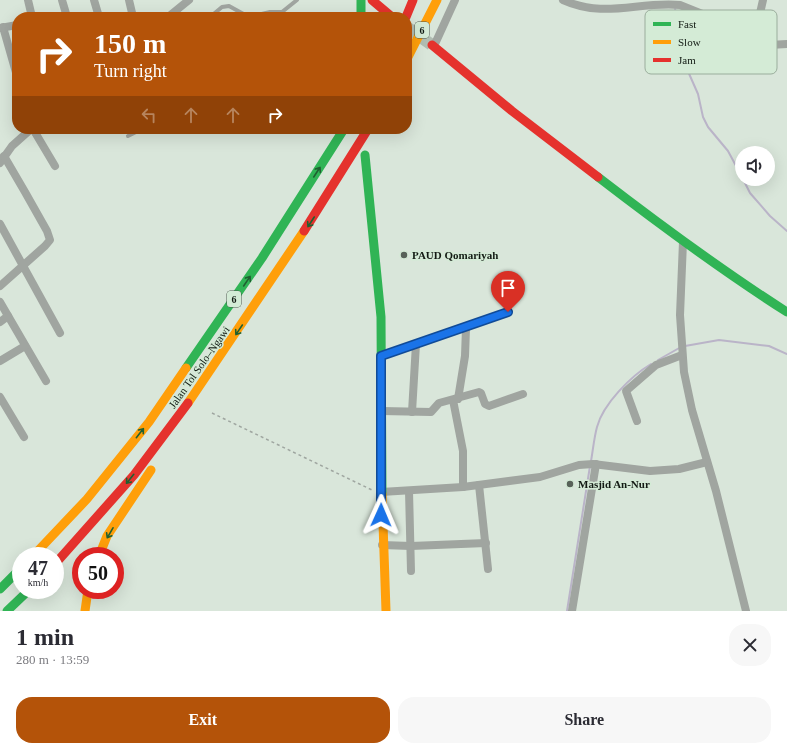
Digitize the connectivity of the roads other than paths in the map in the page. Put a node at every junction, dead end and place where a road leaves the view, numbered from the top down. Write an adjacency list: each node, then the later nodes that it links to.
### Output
1 (28, 0): 16 (street)
2 (62, 0): 17 (street)
3 (94, 0): 18 (street)
4 (129, 0): 19 (street)
5 (189, 0): 20 (street)
6 (297, 0): 24 (lane)
7 (361, 0): 25 (main road)
8 (372, 0): 26 (main road)
9 (413, 0): 27 (main road, 6)
10 (437, 0): 33 (main road, 6)
11 (455, 0): 31 (street)
12 (563, 0): 14 (street)
13 (763, 0): 15 (street)
14 (692, 10)
15 (761, 10)
16 (31, 12)
17 (66, 12)
18 (98, 12)
19 (132, 12)
20 (174, 12)
21 (216, 12): 22 (lane)
22 (239, 12)
23 (270, 12): 24 (lane)
24 (282, 12)
25 (361, 12)
26 (386, 12)
27 (408, 12)
28 (12, 26): 29 (street)
29 (1, 27): 34 (street)
30 (787, 44): 32 (street)
31 (433, 45): 45 (main road)
32 (777, 45)
33 (412, 49)
34 (12, 61)
35 (27, 134): 42 (street)
36 (35, 134): 43 (street)
37 (132, 134): 40 (lane)
38 (341, 134): 70 (main road, Jalan Tol Solo–Ngawi / 6, one-way to 38)
39 (365, 134): 59 (main road, Jalan Tol Solo–Ngawi / 6, one-way to 59)
40 (128, 136)
41 (365, 155): 58 (main road)
42 (2, 160): 46 (street)
43 (55, 166)
44 (0, 224): 46 (street)
45 (683, 242): 50 (main road); 57 (street)
46 (22, 266): 47 (street); 54 (street)
47 (0, 286)
48 (0, 302): 51 (street)
49 (508, 312): 53 (street)
50 (787, 312)
51 (8, 316): 52 (street); 56 (street)
52 (0, 322)
53 (466, 328): 55 (street); 64 (street)
54 (60, 333)
55 (416, 344): 58 (street); 66 (street)
56 (26, 346): 60 (street); 61 (street)
57 (682, 354): 67 (street); 69 (street)
58 (381, 356): 65 (main road)
59 (220, 358): 81 (main road, one-way to 81); 82 (main road, Jalan Tol Solo–Ngawi / 6, one-way to 82)
60 (0, 361)
61 (46, 381)
62 (523, 394): 64 (street)
63 (0, 397): 68 (street)
64 (455, 399): 66 (street); 73 (street)
65 (382, 411): 66 (street); 75 (main road)
66 (412, 412)
67 (637, 421)
68 (24, 437)
69 (707, 462): 71 (street); 95 (street)
70 (116, 464): 79 (main road); 80 (main road, Jalan Tol Solo–Ngawi / 6)
71 (594, 464): 72 (street); 94 (street)
72 (479, 485): 73 (street); 76 (street)
73 (463, 487): 74 (street)
74 (409, 491): 75 (street); 78 (street)
75 (381, 492): 77 (main road)
76 (486, 543): 78 (street); 84 (street)
77 (382, 545): 78 (street); 93 (main road)
78 (411, 546): 85 (street)
79 (34, 547)
80 (42, 547)
81 (103, 547)
82 (64, 555)
83 (12, 567): 87 (main road)
84 (488, 570)
85 (411, 571)
86 (12, 572): 88 (main road)
87 (0, 575)
88 (0, 589)
89 (21, 599): 91 (main road)
90 (87, 599): 92 (main road)
91 (8, 611)
92 (85, 611)
93 (386, 611)
94 (572, 611)
95 (746, 611)

